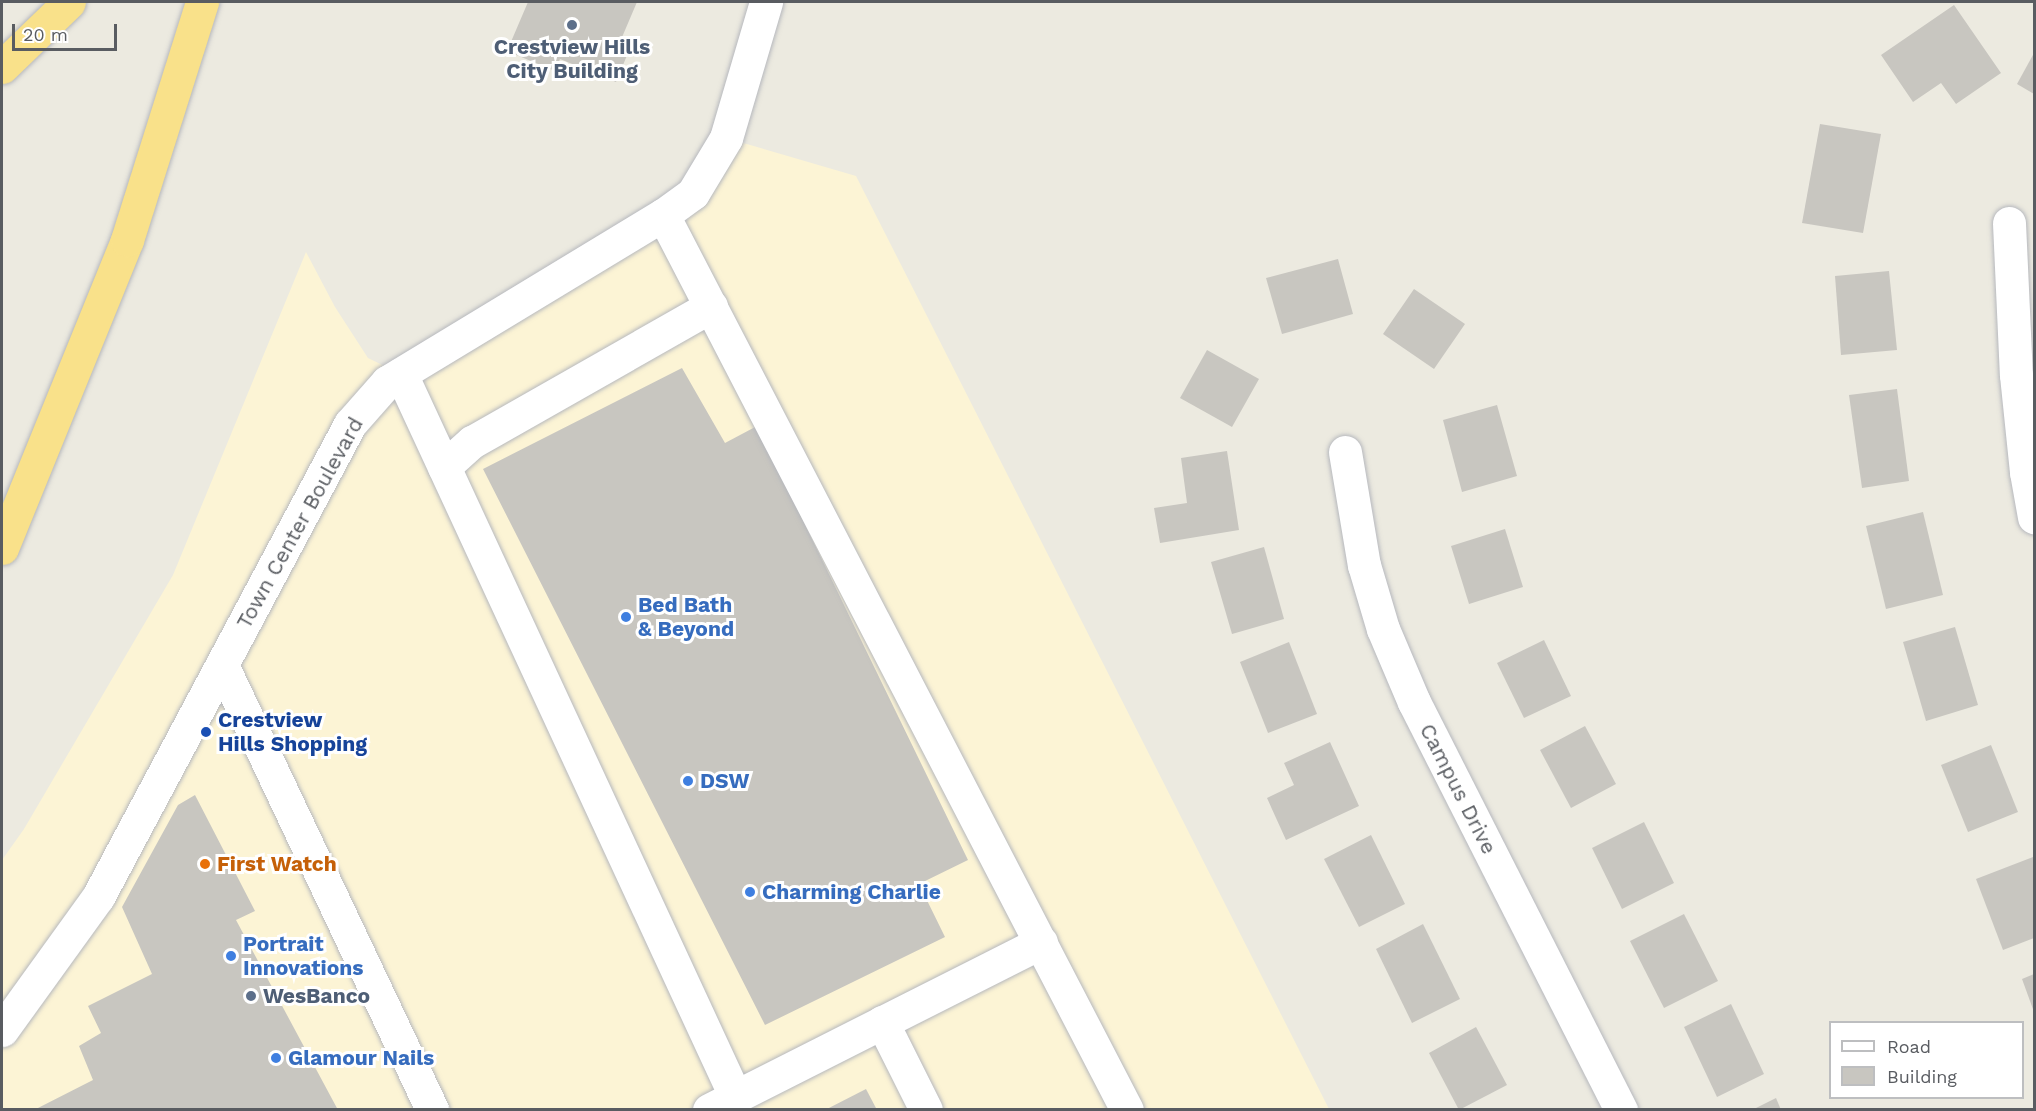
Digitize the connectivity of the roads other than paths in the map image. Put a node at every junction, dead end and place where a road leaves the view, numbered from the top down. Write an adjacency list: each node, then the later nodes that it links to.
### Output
1 (69, 2): 4 (highway)
2 (202, 2): 12 (highway)
3 (765, 2): 5 (street, Town Center Boulevard)
4 (2, 67)
5 (663, 215): 7 (street); 8 (street, Town Center Boulevard)
6 (2009, 223): 11 (street)
7 (711, 306): 10 (street); 14 (street)
8 (401, 374): 10 (street); 13 (street, Town Center Boulevard)
9 (1345, 452): 21 (street, Campus Drive)
10 (444, 467): 17 (street)
11 (2034, 517)
12 (2, 548)
13 (222, 665): 16 (street, Town Center Boulevard); 18 (street)
14 (1041, 942): 15 (street); 20 (street)
15 (882, 1022): 17 (street); 19 (street)
16 (2, 1030)
17 (722, 1103)
18 (432, 1110)
19 (926, 1110)
20 (1127, 1110)
21 (1621, 1110)

